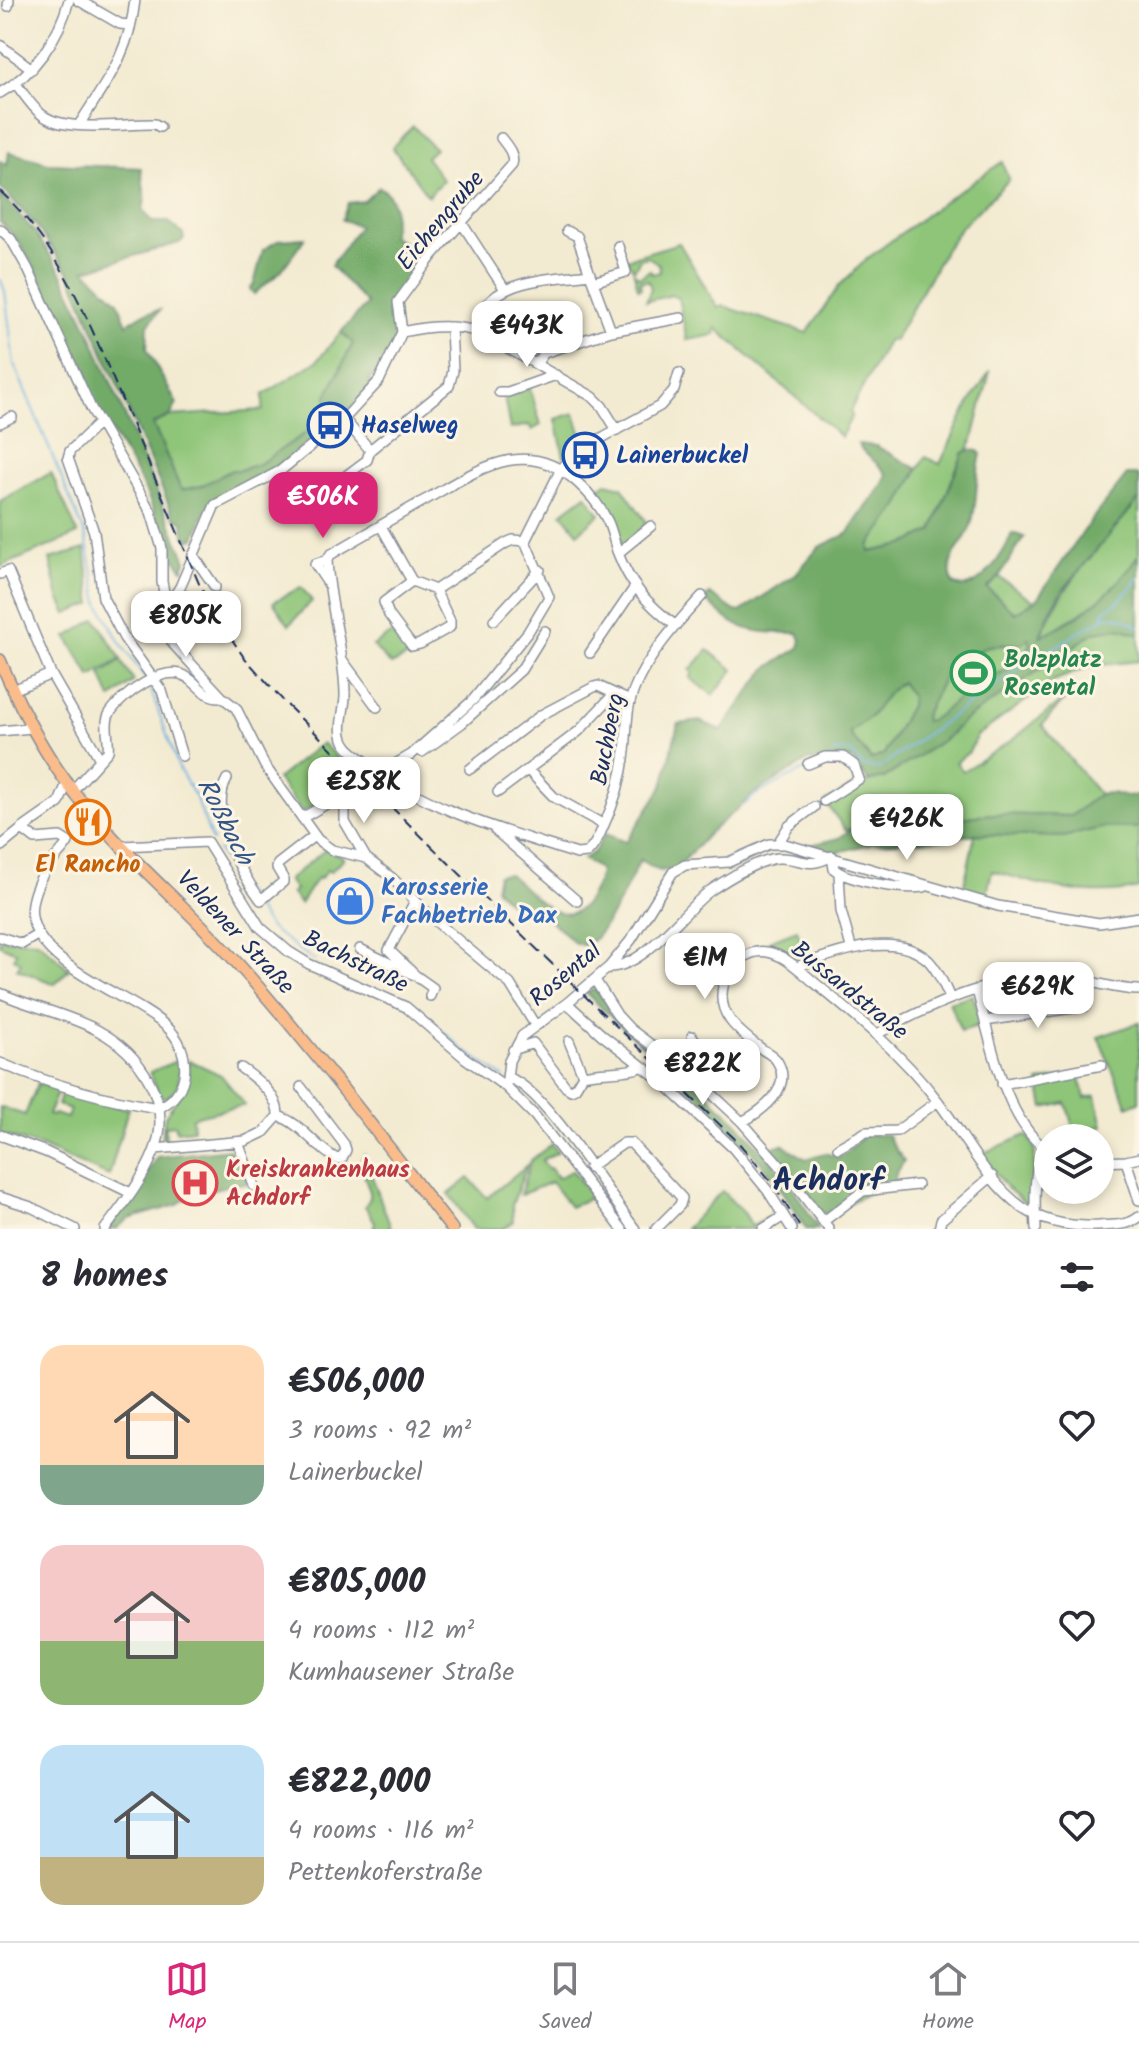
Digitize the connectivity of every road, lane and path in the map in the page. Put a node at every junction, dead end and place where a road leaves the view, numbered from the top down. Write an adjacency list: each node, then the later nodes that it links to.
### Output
1 (69, 0): 6 (street)
2 (78, 0): 4 (street)
3 (135, 0): 4 (street)
4 (129, 25): 9 (street)
5 (0, 45): 6 (street)
6 (32, 69): 7 (street)
7 (16, 84): 8 (street); 9 (street)
8 (0, 93)
9 (79, 125): 10 (street)
10 (160, 127)
11 (501, 138): 12 (street, Eichengrube)
12 (461, 222): 17 (street); 22 (street, Eichengrube)
13 (0, 229): 30 (street)
14 (567, 231): 16 (street)
15 (618, 246): 16 (street)
16 (592, 278): 17 (street); 21 (street)
17 (504, 288): 20 (street)
18 (681, 318): 21 (street)
19 (451, 327): 20 (street); 22 (street); 32 (street)
20 (475, 331): 23 (street)
21 (611, 331): 23 (street)
22 (402, 332): 28 (street)
23 (537, 363): 25 (street)
24 (679, 373): 31 (street)
25 (556, 375): 26 (street); 31 (street)
26 (499, 392)
27 (12, 417): 29 (street)
28 (344, 419): 32 (street); 39 (street)
29 (0, 423)
30 (99, 423): 47 (street); 55 (street)
31 (617, 430): 33 (street)
32 (370, 450): 34 (street)
33 (562, 467): 35 (street); 37 (street); 38 (street)
34 (347, 475)
35 (381, 526): 42 (street); 53 (street)
36 (651, 526): 38 (street)
37 (525, 541): 40 (street); 45 (street)
38 (618, 553): 44 (street)
39 (193, 555): 43 (street); 47 (street)
40 (540, 570): 48 (street); 63 (street)
41 (0, 574): 54 (street)
42 (412, 581): 45 (street); 45 (street)
43 (215, 587)
44 (635, 587): 49 (street); 51 (street)
45 (435, 590)
46 (702, 596): 49 (street, Buchberg)
47 (167, 607): 58 (street)
48 (494, 620)
49 (676, 626): 59 (street, Buchberg)
50 (545, 631): 63 (street)
51 (590, 653)
52 (0, 660): 56 (main road, Veldener Straße)
53 (343, 661): 60 (street); 69 (street)
54 (51, 674): 56 (street); 65 (street)
55 (153, 678): 58 (street); 64 (street); 65 (street)
56 (13, 690): 61 (main road, Veldener Straße)
57 (613, 695): 59 (street); 67 (street); 68 (street)
58 (222, 697): 76 (street)
59 (630, 701): 77 (street, Buchberg)
60 (377, 707)
61 (32, 728): 62 (street); 71 (main road, Veldener Straße)
62 (0, 731)
63 (411, 755): 69 (street)
64 (182, 756)
65 (100, 759): 71 (street)
66 (808, 764): 74 (street)
67 (470, 769)
68 (529, 771): 72 (street); 77 (street)
69 (379, 773): 73 (street); 78 (street, Buchberg)
70 (227, 779): 80 (street)
71 (70, 786): 79 (street); 82 (main road, Veldener Straße)
72 (498, 792)
73 (345, 794): 76 (street); 85 (street)
74 (824, 801)
75 (814, 807): 81 (street)
76 (302, 818): 80 (street)
77 (604, 825): 78 (street, Buchberg)
78 (493, 827): 89 (street, Buchberg)
79 (22, 829): 83 (street); 91 (street)
80 (314, 836): 85 (street)
81 (778, 843): 84 (street); 97 (street, Rosental)
82 (122, 846): 119 (street, Bachstraße); 149 (main road, Veldener Straße)
83 (0, 847)
84 (832, 856): 86 (street); 87 (street); 97 (street)
85 (366, 858): 88 (street)
86 (839, 873): 87 (street); 93 (street)
87 (927, 886): 90 (street)
88 (415, 901): 95 (street); 109 (street)
89 (577, 901)
90 (1139, 917)
91 (37, 935): 92 (street); 124 (street)
92 (0, 937)
93 (851, 947): 98 (street); 105 (street)
94 (360, 949): 96 (street)
95 (389, 950): 96 (street); 99 (street)
96 (383, 961): 99 (street)
97 (609, 967): 100 (street, Rosental)
98 (796, 967): 110 (street, Bussardstraße); 126 (street, Bussardstraße)
99 (416, 976): 104 (street)
100 (595, 980): 106 (street, Rosental); 120 (street)
101 (977, 990): 102 (street); 105 (street); 108 (street)
102 (1139, 990)
103 (0, 993): 124 (street)
104 (430, 996)
105 (950, 998): 110 (street)
106 (567, 1003): 109 (street, Rosental); 116 (street)
107 (1086, 1006): 108 (street)
108 (985, 1021): 121 (street)
109 (535, 1025): 113 (street, Rosental)
110 (877, 1034): 123 (street, Bussardstraße)
111 (692, 1036): 120 (street)
112 (569, 1041): 118 (street)
113 (513, 1050): 118 (street); 119 (street, Rosental)
114 (0, 1063): 124 (street)
115 (1102, 1065): 121 (street)
116 (641, 1067): 118 (street); 144 (street)
117 (241, 1068): 125 (street)
118 (583, 1075)
119 (507, 1081): 135 (street, Bachstraße); 150 (street, Bachstraße)
120 (698, 1081): 126 (street)
121 (1002, 1084): 128 (street)
122 (301, 1087): 125 (street)
123 (938, 1101): 130 (street); 136 (street, Bussardstraße)
124 (158, 1108): 131 (street)
125 (278, 1116): 129 (street)
126 (742, 1122): 146 (street)
127 (0, 1135): 139 (street)
128 (1034, 1135)
129 (238, 1142): 131 (street); 138 (street)
130 (838, 1148)
131 (155, 1149): 139 (street)
132 (1139, 1158): 134 (street)
133 (1114, 1161): 134 (street)
134 (1126, 1161): 141 (street)
135 (589, 1167): 151 (street, Bachstraße); 152 (street)
136 (992, 1176): 143 (street, Bussardstraße); 155 (street)
137 (917, 1185): 146 (street)
138 (254, 1186)
139 (131, 1193): 148 (street)
140 (0, 1197): 147 (street)
141 (1139, 1200)
142 (1037, 1204): 143 (street)
143 (1036, 1215): 145 (street, Bussardstraße); 156 (street)
144 (784, 1216): 153 (street); 154 (street)
145 (1139, 1217)
146 (826, 1225)
147 (75, 1229)
148 (105, 1229)
149 (452, 1229)
150 (622, 1229)
151 (635, 1229)
152 (656, 1229)
153 (763, 1229)
154 (792, 1229)
155 (939, 1229)
156 (1036, 1229)

